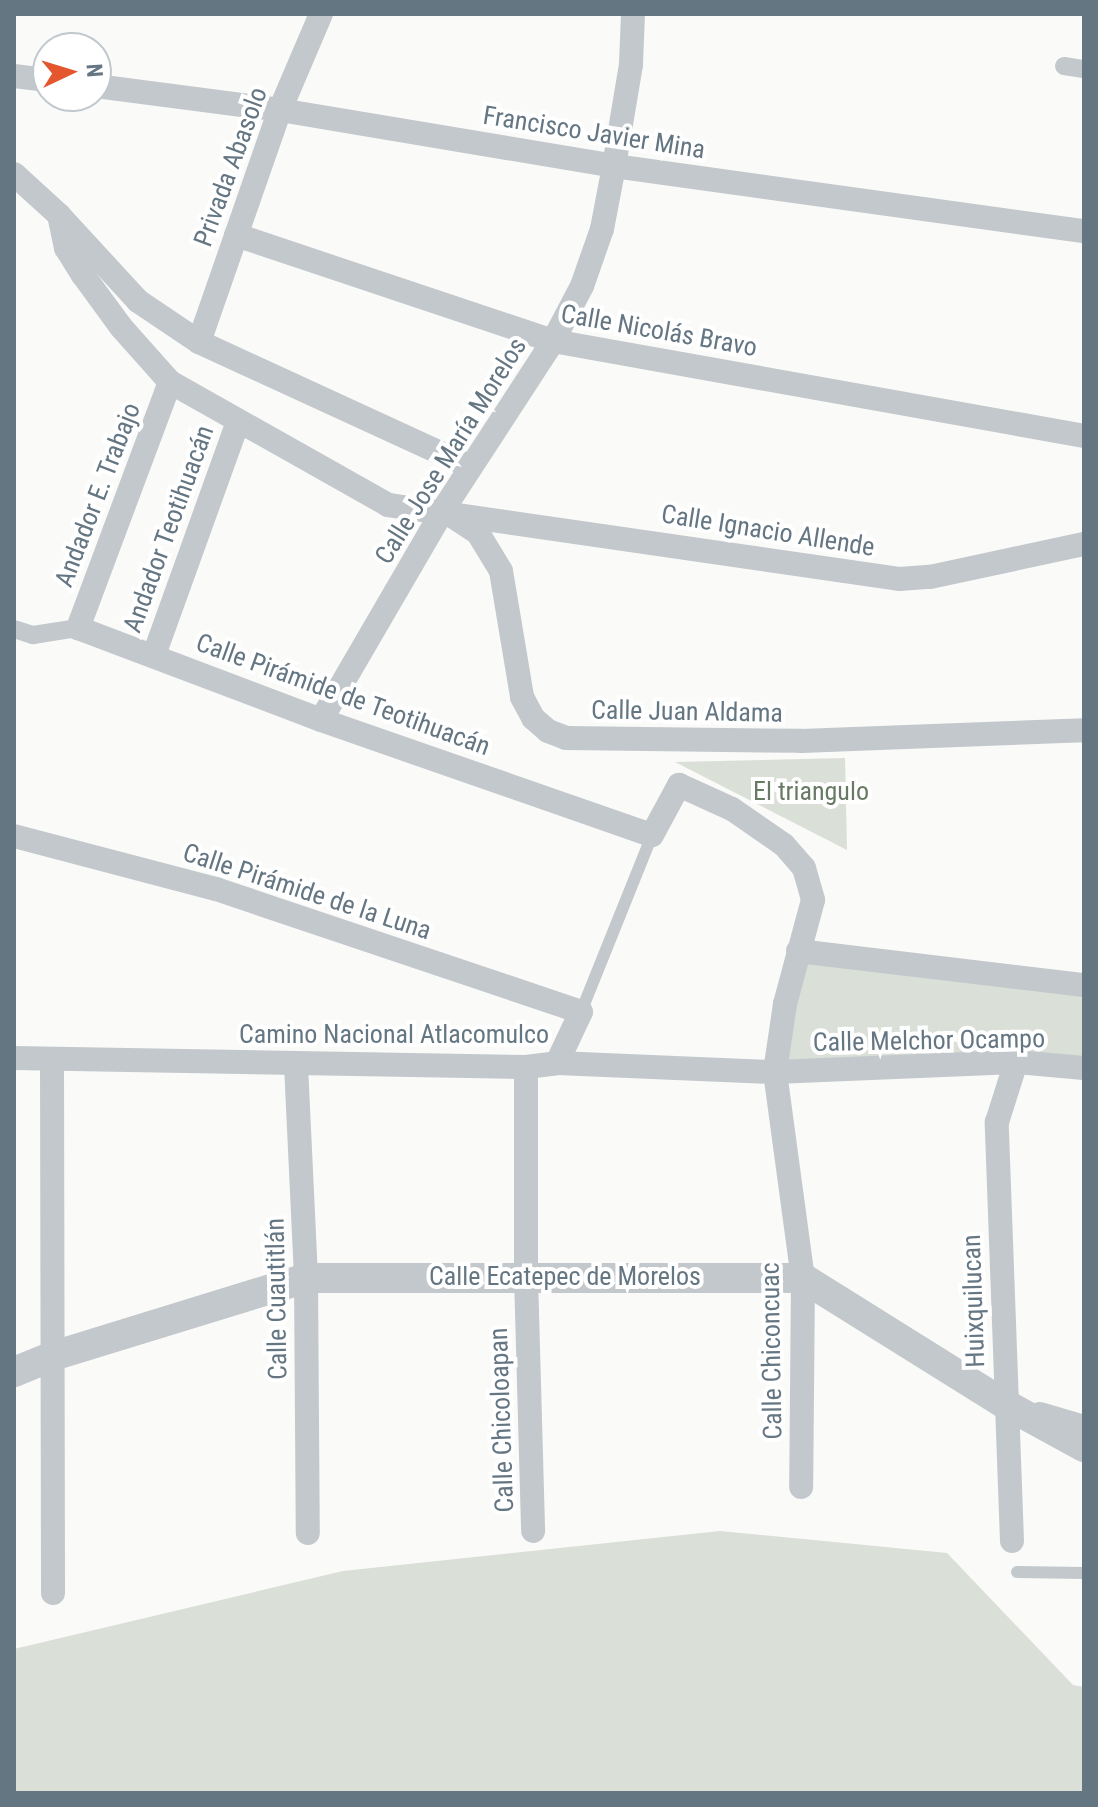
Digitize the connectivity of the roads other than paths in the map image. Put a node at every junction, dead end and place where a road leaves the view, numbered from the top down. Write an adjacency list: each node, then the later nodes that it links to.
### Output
1 (321, 14): 6 (street, Privada Abasolo)
2 (633, 14): 7 (street, Calle Jose María Morelos)
3 (1064, 66): 4 (street)
4 (1084, 69)
5 (112, 88): 6 (street, Francisco Javier Mina)
6 (280, 110): 7 (street, Francisco Javier Mina); 11 (street, Privada Abasolo)
7 (614, 166): 10 (street, Francisco Javier Mina); 12 (street, Calle Jose María Morelos)
8 (14, 174): 9 (street)
9 (59, 215): 13 (street); 14 (street, Calle Ignacio Allende)
10 (1084, 231)
11 (236, 235): 12 (street, Calle Nicolás Bravo); 13 (street, Privada Abasolo)
12 (553, 341): 16 (street, Calle Nicolás Bravo); 17 (street, Calle Jose María Morelos)
13 (199, 342): 17 (street)
14 (170, 382): 15 (street, Calle Ignacio Allende); 20 (street, Andador E. Trabajo)
15 (238, 422): 18 (street, Calle Ignacio Allende); 22 (street, Andador Teotihuacán)
16 (1084, 436)
17 (471, 467): 18 (street, Calle Jose María Morelos)
18 (443, 510): 19 (street, Calle Ignacio Allende); 23 (street, Calle Jose María Morelos); 24 (street, Calle Juan Aldama)
19 (1084, 544)
20 (78, 628): 21 (street, Calle Pirámide de Teotihuacán); 22 (street, Calle Pirámide de Teotihuacán)
21 (14, 629)
22 (154, 655): 23 (street, Calle Pirámide de Teotihuacán)
23 (321, 720): 25 (street, Calle Pirámide de Teotihuacán)
24 (1084, 730)
25 (652, 835): 27 (street, Calle Chiconcuac); 29 (lane)
26 (14, 836): 29 (street, Calle Pirámide de la Luna)
27 (798, 951): 28 (street); 37 (street, Calle Chiconcuac)
28 (1084, 985)
29 (581, 1012): 33 (street)
30 (14, 1058): 31 (street, Camino Nacional Atlacomulco)
31 (52, 1060): 34 (street, Camino Nacional Atlacomulco); 41 (street)
32 (1016, 1062): 36 (street, Calle Melchor Ocampo); 37 (street, Calle Melchor Ocampo); 43 (street, Huixquilucan)
33 (557, 1063): 35 (street, Camino Nacional Atlacomulco); 37 (street, Camino Nacional Atlacomulco)
34 (296, 1065): 35 (street, Camino Nacional Atlacomulco); 39 (street, Calle Cuautitlán)
35 (526, 1067): 38 (street, Calle Chicoloapan)
36 (1084, 1068)
37 (775, 1072): 40 (street, Calle Chiconcuac)
38 (526, 1276): 39 (street, Calle Ecatepec de Morelos); 40 (street, Calle Ecatepec de Morelos); 47 (street, Calle Chicoloapan)
39 (306, 1278): 41 (street, Calle Ecatepec de Morelos); 48 (street, Calle Cuautitlán)
40 (803, 1278): 43 (street); 46 (street, Calle Chiconcuac)
41 (53, 1356): 42 (street, Calle Ecatepec de Morelos); 52 (street)
42 (14, 1372)
43 (1005, 1404): 44 (street); 45 (street); 49 (street, Huixquilucan)
44 (1084, 1427)
45 (1084, 1447)
46 (801, 1487)
47 (533, 1531)
48 (308, 1533)
49 (1012, 1541)
50 (1017, 1572): 51 (lane)
51 (1084, 1573)
52 (53, 1593)

